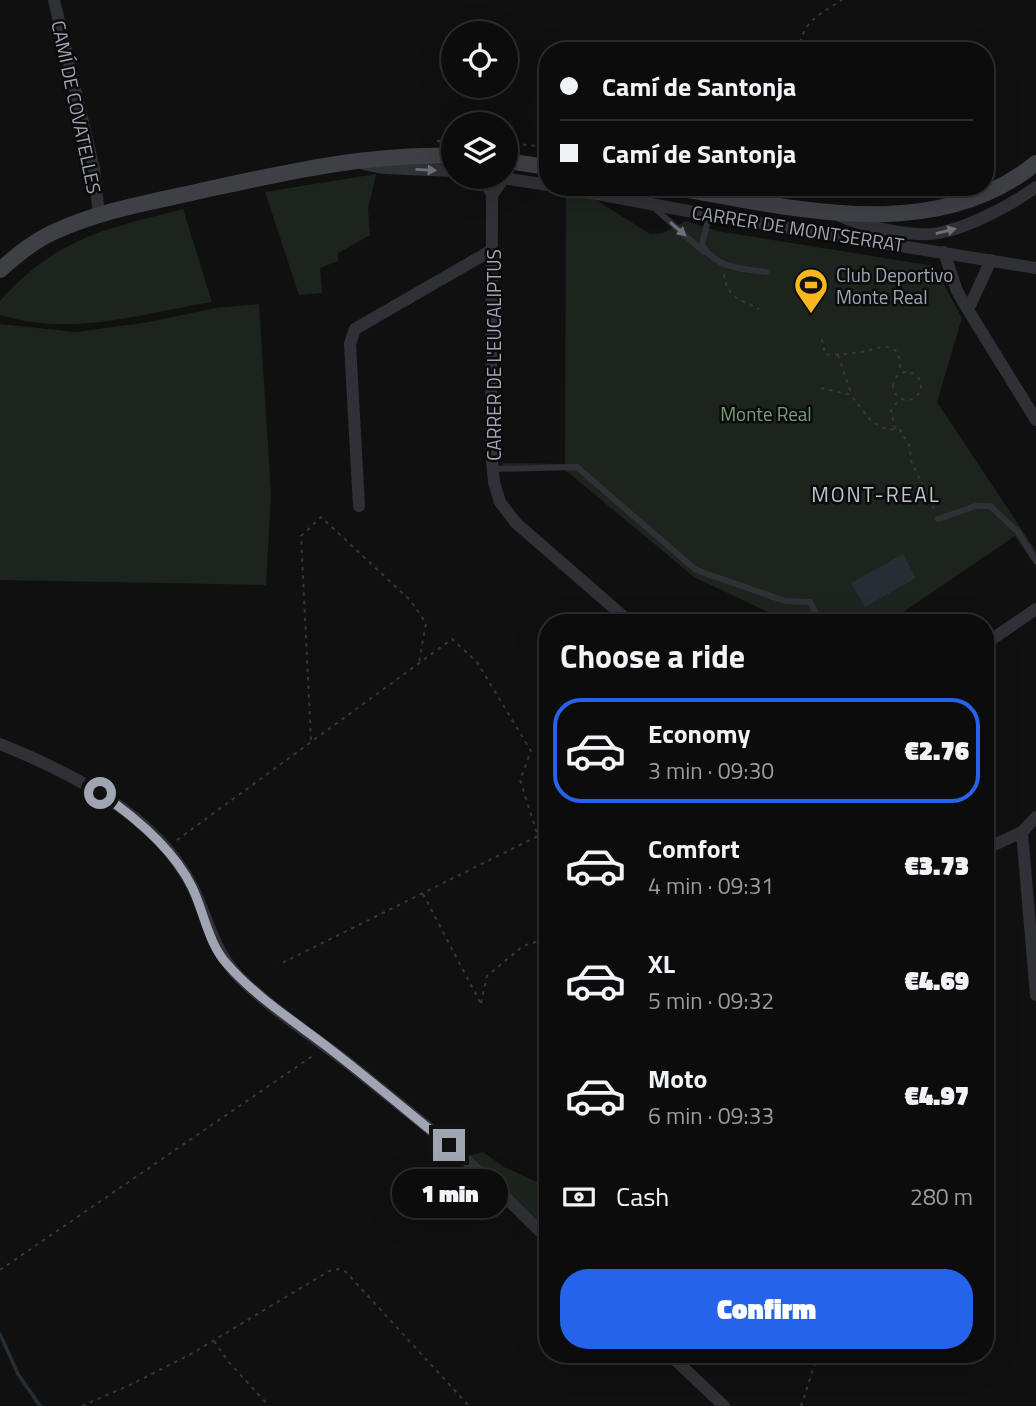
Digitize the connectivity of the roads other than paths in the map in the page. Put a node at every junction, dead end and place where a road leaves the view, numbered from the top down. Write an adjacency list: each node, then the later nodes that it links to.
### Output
1 (54, 0): 20 (street, CAMÍ DE COVATELLES)
2 (441, 156): 3 (main road)
3 (350, 162): 7 (street, one-way to 7); 20 (main road)
4 (518, 163): 6 (main road)
5 (1036, 163): 13 (main road)
6 (539, 166)
7 (441, 170)
8 (518, 180): 9 (street)
9 (539, 184)
10 (1036, 187): 19 (street, CARRER DE MONTSERRAT, one-way to 10)
11 (489, 189): 14 (street)
12 (495, 189): 14 (street)
13 (994, 190)
14 (492, 195): 22 (street, CARRER DE L'EUCALIPTUS)
15 (610, 196): 18 (street, CARRER DE MONTSERRAT)
16 (730, 196): 19 (main road)
17 (975, 196): 19 (main road)
18 (648, 203): 21 (street, CARRER DE MONTSERRAT); 24 (lane, one-way to 24)
19 (833, 212)
20 (99, 215): 27 (main road)
21 (709, 215): 23 (street, CARRER DE MONTSERRAT); 24 (lane)
22 (492, 250): 31 (street, CARRER DE L'EUCALIPTUS); 32 (street)
23 (944, 252): 25 (street, CARRER DE MONTSERRAT); 29 (street)
24 (709, 256): 28 (lane)
25 (991, 260): 26 (street, CARRER DE MONTSERRAT); 29 (street)
26 (1036, 268)
27 (0, 270)
28 (766, 272)
29 (968, 310): 30 (street)
30 (1036, 420)
31 (493, 469): 36 (street, CARRER DE L'EUCALIPTUS); 37 (lane)
32 (359, 506)
33 (939, 519): 34 (lane)
34 (1036, 561)
35 (1036, 609): 38 (street)
36 (621, 614)
37 (816, 614)
38 (994, 638)
39 (0, 744): 44 (street)
40 (1036, 817): 41 (street)
41 (1022, 832): 42 (street); 43 (street)
42 (994, 845)
43 (1036, 992)
44 (539, 1230)
45 (679, 1363): 46 (street)
46 (724, 1406)

